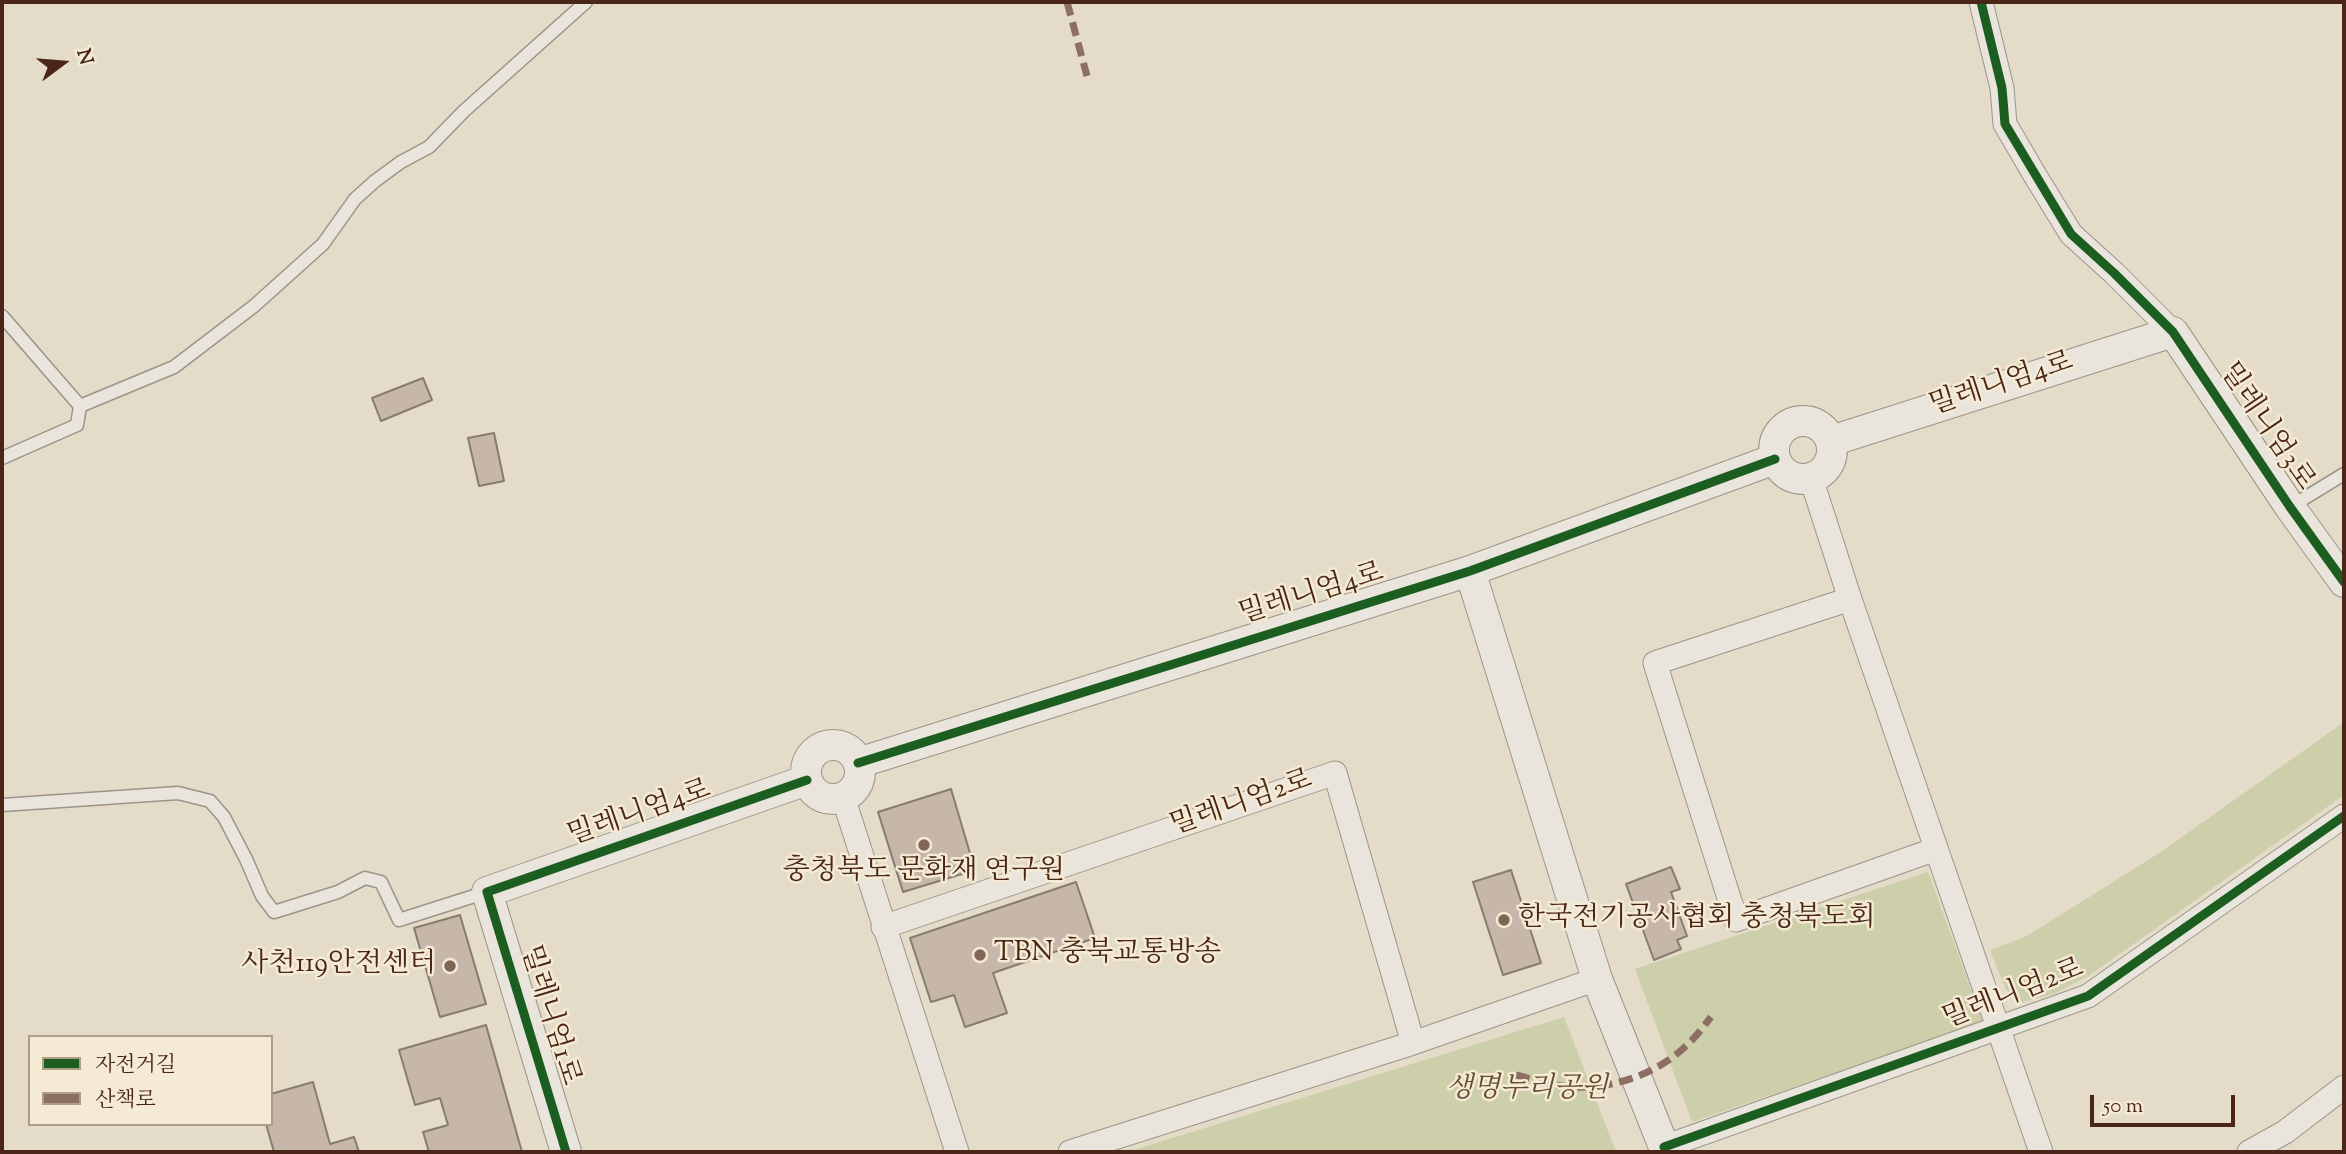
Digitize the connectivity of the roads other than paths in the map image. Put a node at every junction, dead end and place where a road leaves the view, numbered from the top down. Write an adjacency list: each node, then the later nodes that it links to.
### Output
1 (586, 2): 5 (lane)
2 (1981, 2): 4 (street)
3 (2, 316): 5 (lane)
4 (2173, 332): 6 (street, 밀레니엄4로); 11 (street, 밀레니엄3로)
5 (80, 406): 7 (lane)
6 (1831, 441): 8 (street); 10 (street)
7 (2, 457)
8 (1775, 459): 10 (street); 12 (street, 밀레니엄4로)
9 (2344, 474): 11 (lane)
10 (1811, 478): 14 (street)
11 (2290, 507): 13 (street, 밀레니엄3로)
12 (1470, 571): 15 (street, 밀레니엄4로); 23 (street, 밀레니엄2로)
13 (2344, 582)
14 (1850, 599): 20 (street); 20 (street)
15 (858, 763): 16 (street); 17 (street)
16 (807, 780): 17 (street); 21 (street, 밀레니엄4로)
17 (843, 797): 22 (street)
18 (2, 805): 21 (lane)
19 (2344, 816): 24 (street, 밀레니엄2로)
20 (1936, 849): 24 (street)
21 (487, 892): 28 (street, 밀레니엄1로)
22 (883, 927): 25 (street, 밀레니엄2로); 29 (street)
23 (1597, 979): 25 (street); 27 (street, 밀레니엄2로)
24 (1998, 1029): 27 (street, 밀레니엄2로); 31 (street)
25 (1413, 1043): 30 (street)
26 (2344, 1087): 32 (street)
27 (1665, 1150)
28 (566, 1152)
29 (957, 1152)
30 (1070, 1152)
31 (2041, 1152)
32 (2249, 1152)

